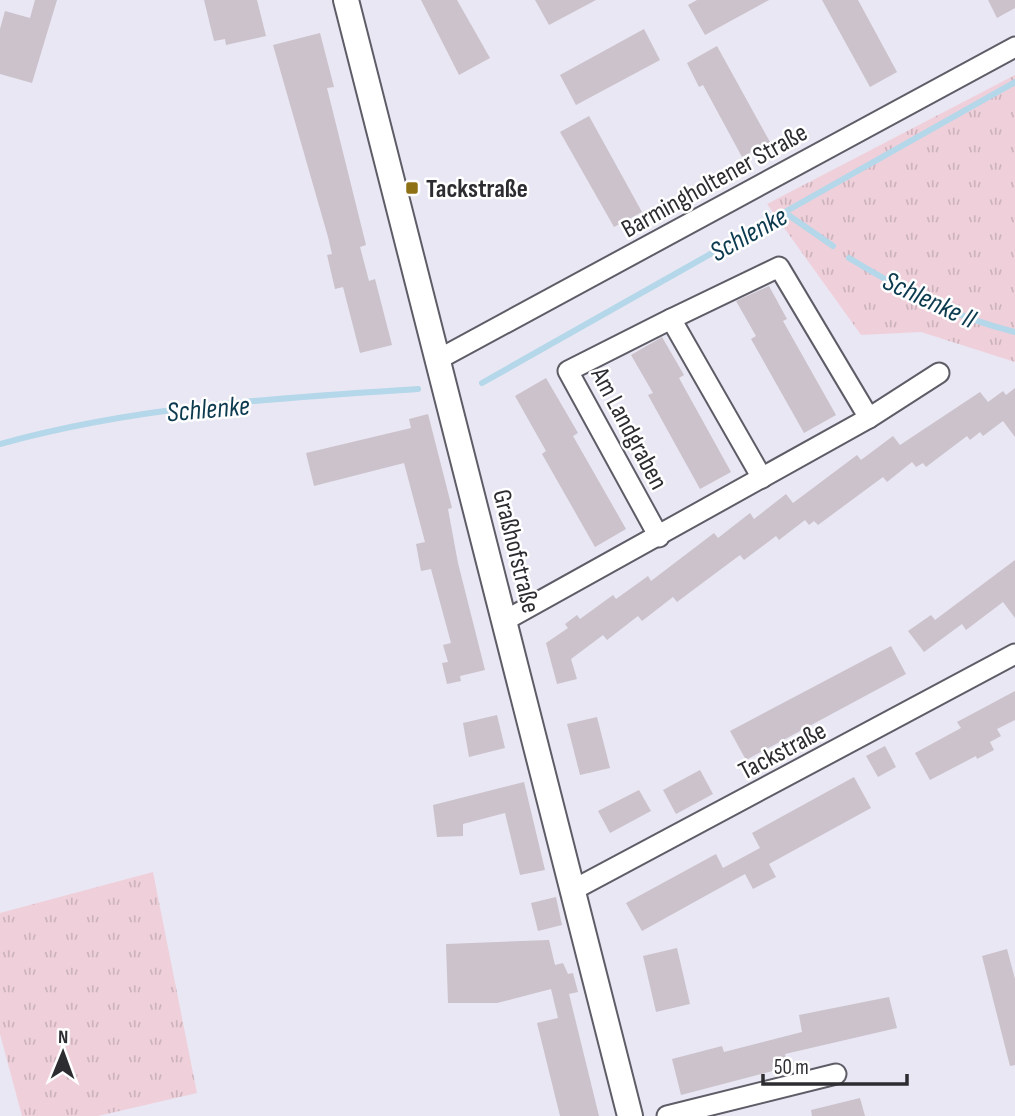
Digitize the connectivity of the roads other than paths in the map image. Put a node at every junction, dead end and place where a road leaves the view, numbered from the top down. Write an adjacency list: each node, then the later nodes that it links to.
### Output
1 (346, 0): 4 (street, Graßhofstraße)
2 (1015, 47): 4 (street, Barmingholtener Straße)
3 (671, 319): 6 (street, Am Landgraben); 7 (street); 8 (street, Am Landgraben)
4 (439, 359): 9 (street, Graßhofstraße)
5 (939, 373): 6 (street)
6 (869, 418): 7 (street)
7 (762, 478): 8 (street)
8 (659, 537): 9 (street)
9 (505, 621): 11 (street, Graßhofstraße)
10 (1015, 654): 11 (street, Tackstraße)
11 (573, 890): 13 (street, Graßhofstraße)
12 (836, 1074): 14 (street)
13 (630, 1116)
14 (667, 1116)

